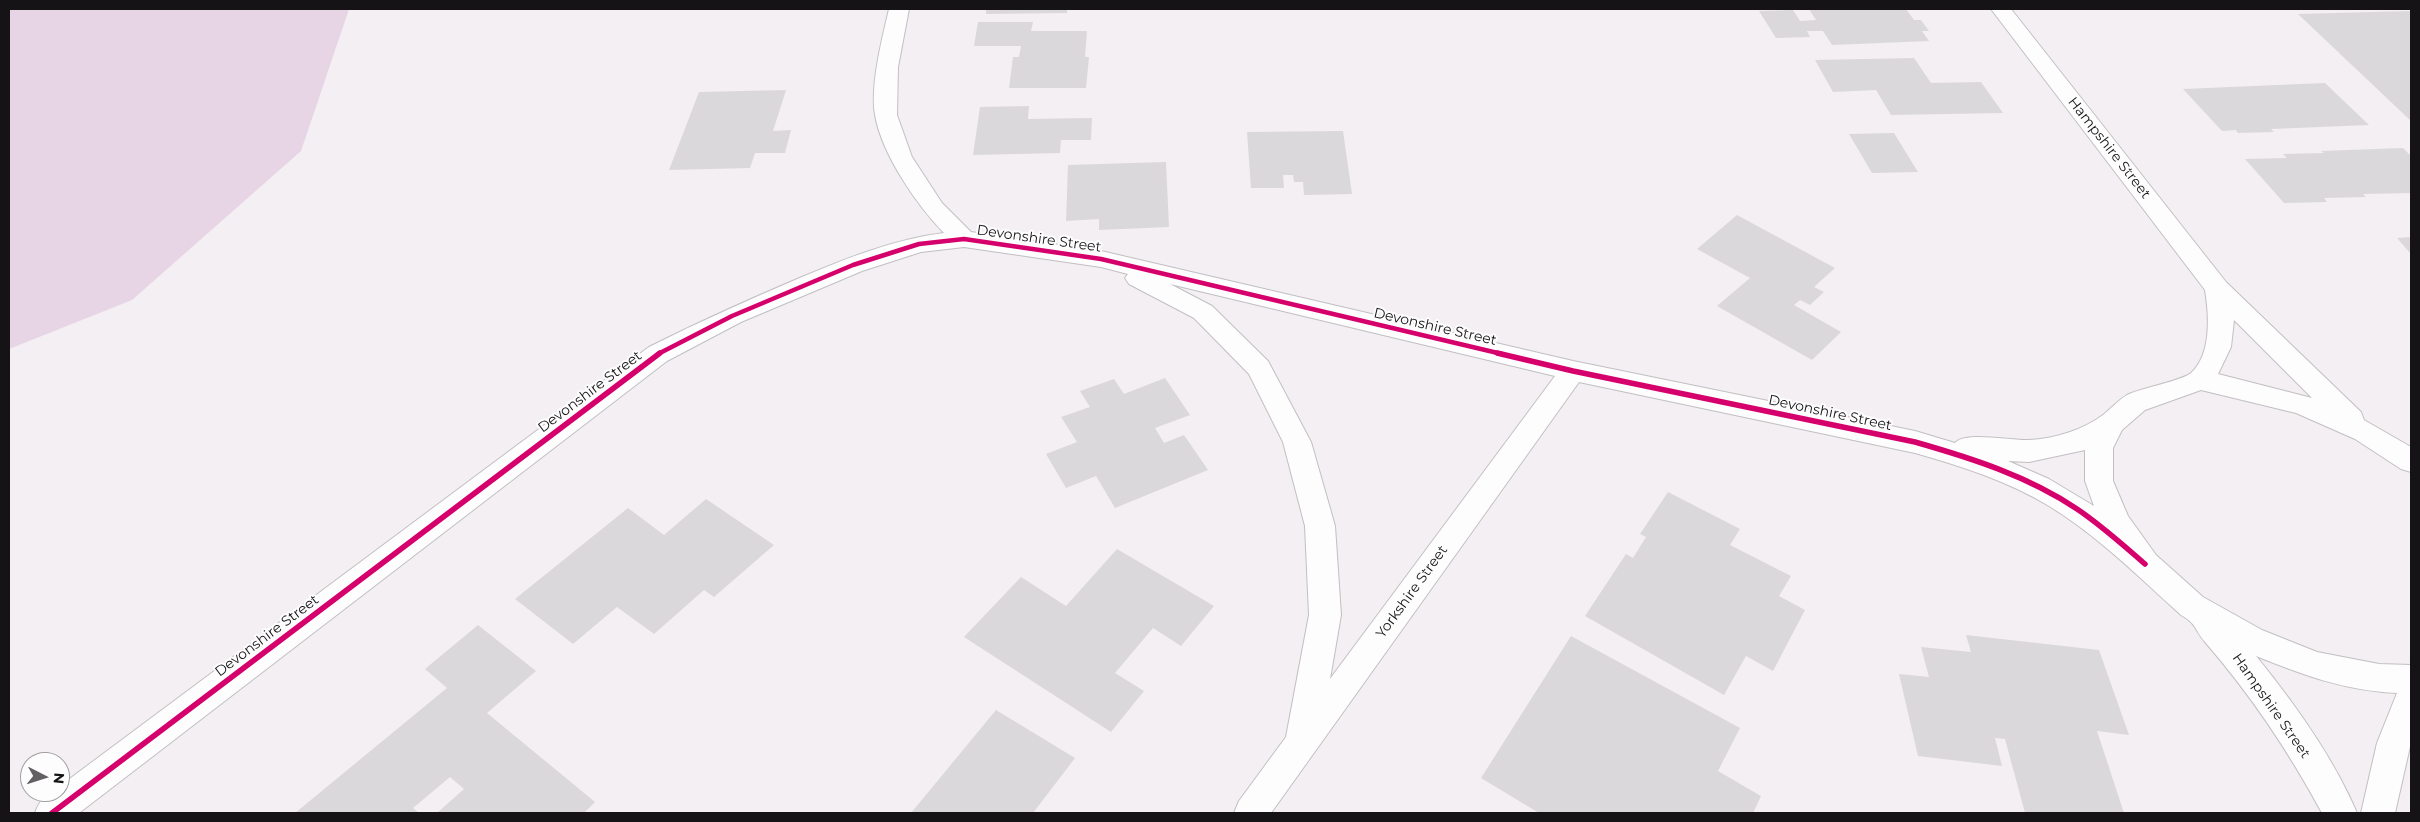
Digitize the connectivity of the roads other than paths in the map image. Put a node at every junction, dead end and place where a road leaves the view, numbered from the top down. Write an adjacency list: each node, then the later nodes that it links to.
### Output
1 (899, 9): 3 (street, Devonshire Street)
2 (2001, 9): 5 (street, Hampshire Street)
3 (964, 239): 4 (street, Devonshire Street); 17 (street, Devonshire Street)
4 (1101, 259): 6 (street, Devonshire Street); 16 (street)
5 (2217, 288): 7 (street, Hampshire Street); 9 (street, Hampshire Street)
6 (1573, 371): 10 (street, Devonshire Street); 16 (street, Yorkshire Street)
7 (2200, 380): 8 (street); 9 (street)
8 (2112, 423): 10 (street, Devonshire Street); 12 (street)
9 (2365, 432): 11 (street)
10 (1915, 442): 12 (street, Devonshire Street)
11 (2411, 461)
12 (2145, 564): 13 (street)
13 (2192, 606): 14 (street); 19 (street, Hampshire Street)
14 (2411, 679)
15 (2411, 698): 20 (street)
16 (1302, 743): 18 (street, Yorkshire Street)
17 (52, 813)
18 (1251, 813)
19 (2340, 813)
20 (2378, 813)

